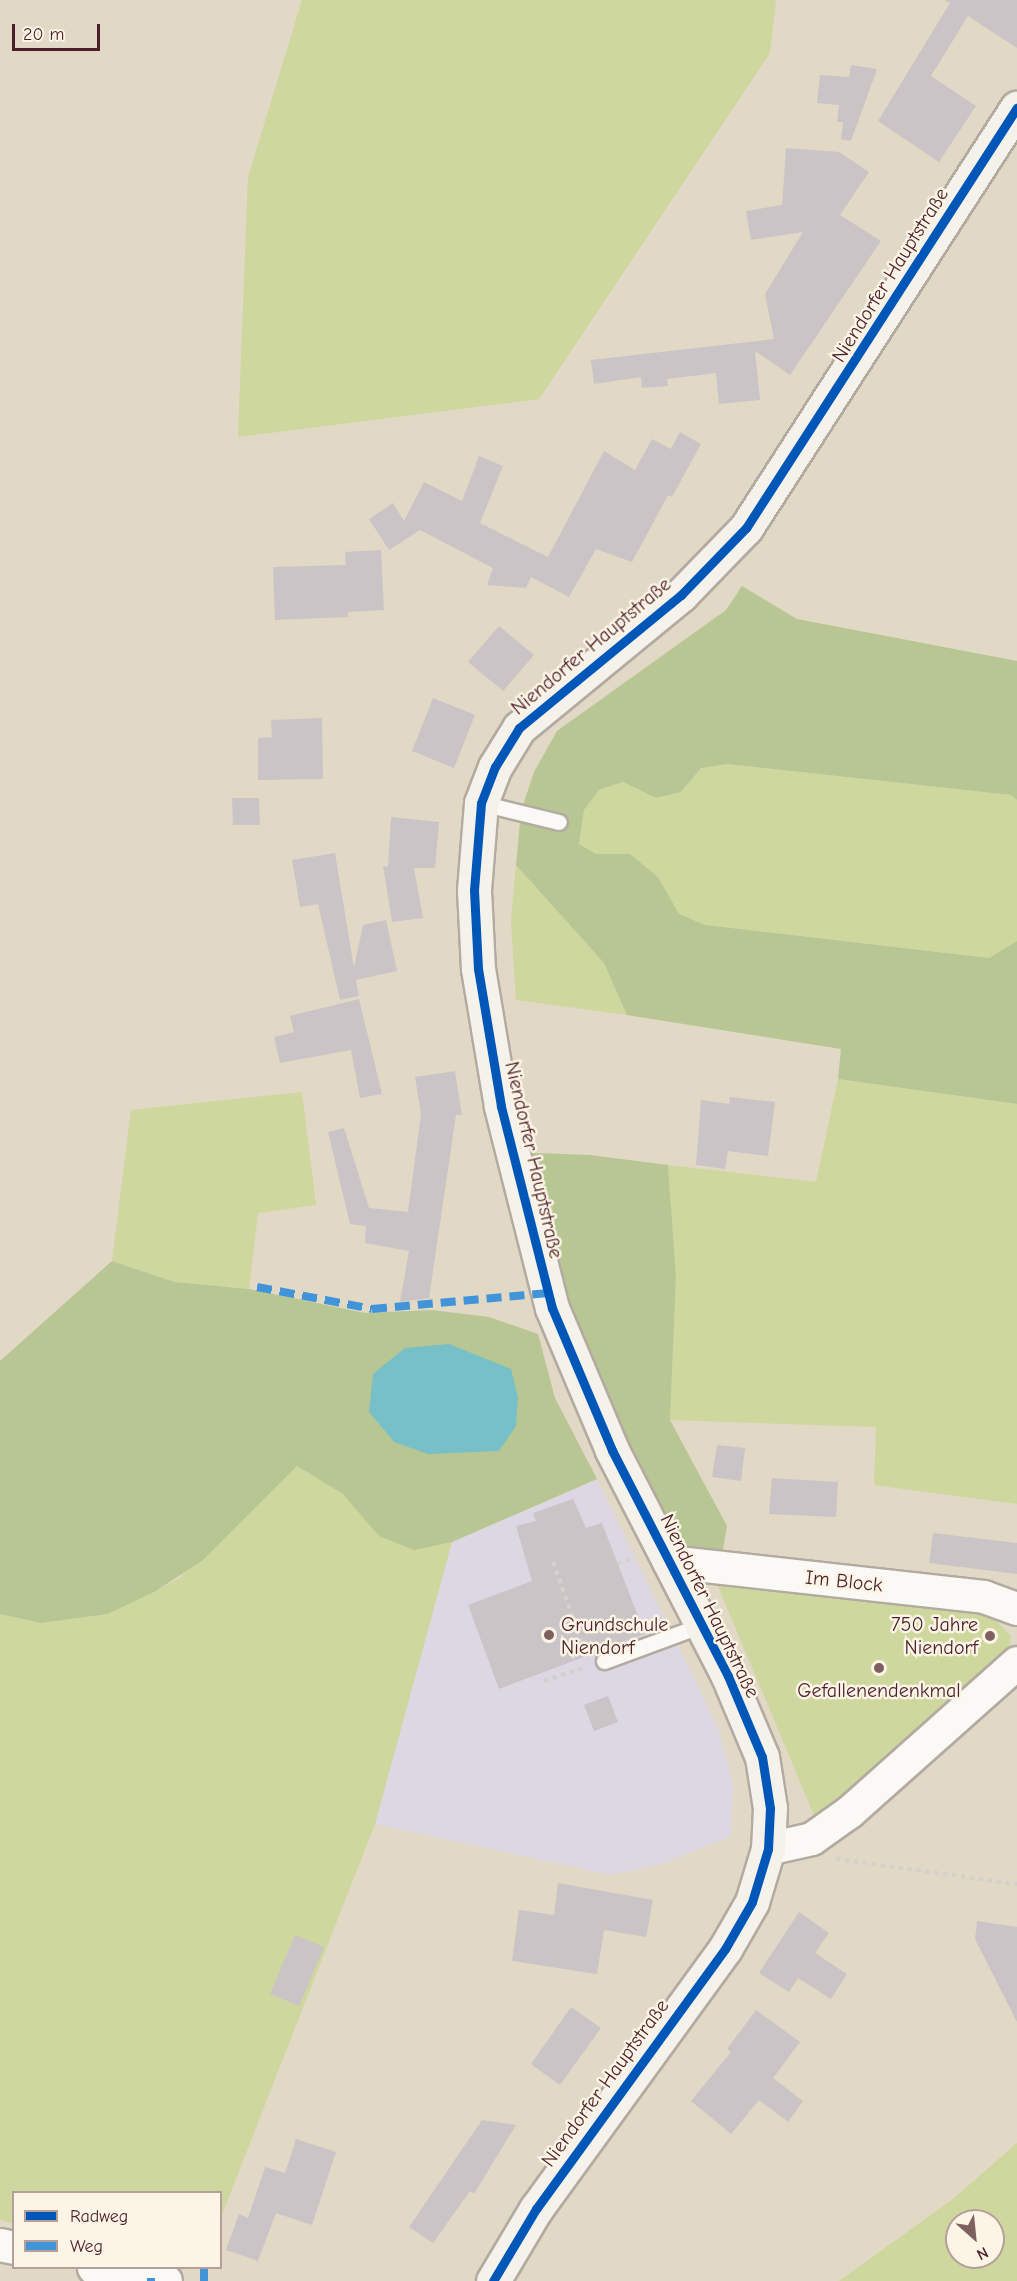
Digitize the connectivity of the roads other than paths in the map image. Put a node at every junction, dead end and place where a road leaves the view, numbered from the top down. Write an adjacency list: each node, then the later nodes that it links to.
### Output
1 (1017, 108): 2 (main road, Niendorfer Hauptstraße)
2 (481, 802): 3 (lane); 4 (main road, Niendorfer Hauptstraße)
3 (559, 822)
4 (669, 1562): 5 (street, Im Block); 6 (main road, Niendorfer Hauptstraße)
5 (1017, 1609)
6 (702, 1625): 7 (lane); 9 (main road, Niendorfer Hauptstraße)
7 (597, 1663)
8 (1017, 1663): 9 (street)
9 (768, 1849): 12 (main road, Niendorfer Hauptstraße)
10 (100, 2269): 11 (street)
11 (166, 2281)
12 (493, 2281)

